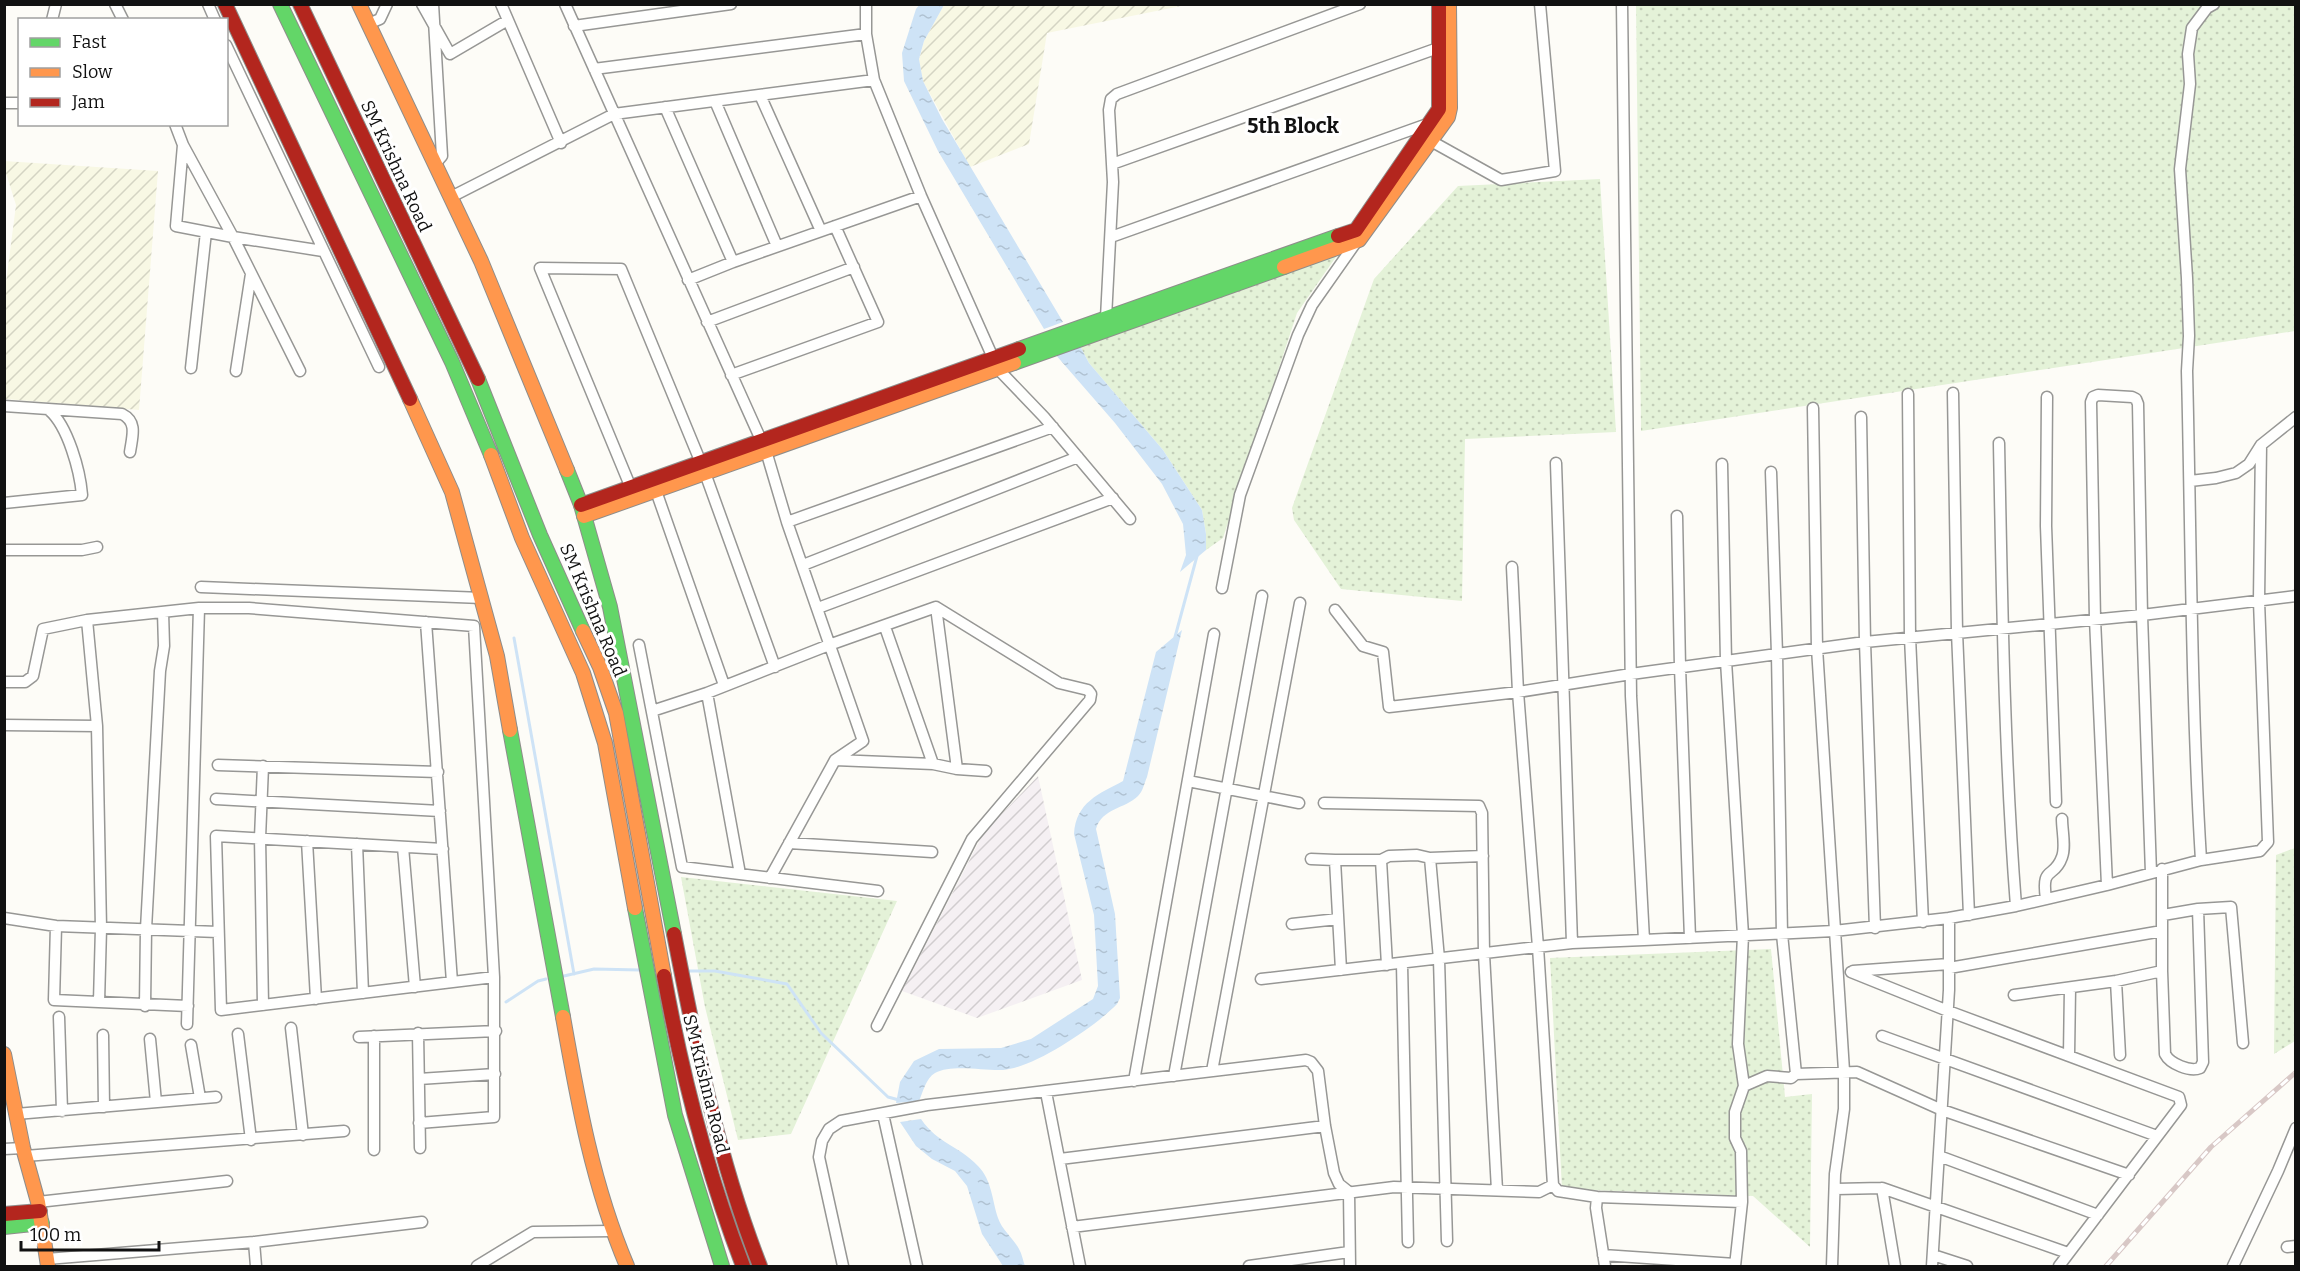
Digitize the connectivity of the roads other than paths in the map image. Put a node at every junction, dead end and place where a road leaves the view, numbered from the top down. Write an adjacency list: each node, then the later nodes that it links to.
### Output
1 (115, 4): 20 (street)
2 (208, 4): 21 (street)
3 (225, 4): 100 (main road)
4 (280, 4): 299 (main road, SM Krishna Road)
5 (300, 4): 300 (main road, SM Krishna Road)
6 (358, 4): 23 (main road, SM Krishna Road)
7 (387, 4): 23 (street)
8 (422, 4): 25 (street)
9 (433, 4): 25 (street)
10 (501, 4): 22 (street)
11 (565, 4): 24 (street)
12 (730, 4): 24 (street)
13 (866, 4): 26 (street)
14 (1360, 4): 42 (street)
15 (1439, 4): 27 (main road)
16 (1449, 4): 35 (main road)
17 (1540, 4): 38 (street)
18 (1623, 4): 127 (street)
19 (2214, 4): 83 (street)
20 (122, 18)
21 (214, 18)
22 (508, 20): 25 (street); 39 (street)
23 (368, 24): 41 (main road, SM Krishna Road)
24 (574, 26): 29 (street)
25 (434, 27): 41 (street)
26 (866, 34): 29 (street); 30 (street)
27 (1438, 48): 36 (main road); 42 (street)
28 (228, 49): 52 (street)
29 (594, 69): 34 (street)
30 (874, 80): 31 (street); 43 (street)
31 (759, 95): 32 (street); 46 (street)
32 (715, 101): 33 (street); 51 (street)
33 (664, 107): 34 (street); 53 (street)
34 (614, 114): 39 (street); 56 (street)
35 (1448, 117): 36 (street); 38 (main road)
36 (1432, 122): 48 (main road); 50 (street)
37 (176, 126): 40 (street)
38 (1431, 141): 48 (main road)
39 (561, 142): 44 (street)
40 (183, 145): 47 (street); 49 (street)
41 (435, 164): 44 (main road, SM Krishna Road)
42 (1112, 164): 50 (street)
43 (921, 196): 45 (street); 59 (street)
44 (451, 198): 88 (main road, SM Krishna Road)
45 (835, 226): 46 (street); 54 (street)
46 (820, 231): 51 (street)
47 (206, 232): 49 (street); 60 (street)
48 (1358, 235): 57 (main road); 59 (main road); 97 (street)
49 (233, 237): 52 (street); 55 (street)
50 (1111, 237): 57 (street)
51 (777, 246): 53 (street)
52 (323, 251): 61 (street)
53 (734, 262): 56 (street)
54 (854, 267): 58 (street); 64 (street)
55 (251, 274): 62 (street); 63 (street)
56 (688, 280): 58 (street)
57 (1107, 318): 59 (main road)
58 (707, 322): 64 (street)
59 (996, 364): 73 (street); 76 (main road)
60 (191, 368)
61 (379, 368)
62 (236, 371)
63 (300, 371)
64 (730, 375): 76 (street)
65 (1953, 393): 116 (street)
66 (1908, 394): 118 (street)
67 (2047, 398): 113 (street)
68 (4, 406): 70 (street)
69 (1813, 408): 122 (street)
70 (49, 410): 77 (street); 87 (street)
71 (1861, 417): 119 (street)
72 (2295, 417): 75 (street)
73 (1053, 427): 78 (street); 91 (street)
74 (2000, 443): 115 (street)
75 (2261, 445): 83 (street); 101 (street)
76 (764, 446): 81 (main road); 91 (street)
77 (130, 452)
78 (1078, 457): 86 (street); 94 (street)
79 (1556, 463): 130 (street)
80 (1722, 464): 124 (street)
81 (703, 468): 84 (main road); 84 (street); 85 (main road); 125 (street)
82 (1771, 472): 123 (street)
83 (2190, 481): 106 (street)
84 (631, 488): 88 (main road)
85 (656, 491): 88 (main road); 129 (street)
86 (1113, 498): 90 (street); 105 (street)
87 (4, 503)
88 (583, 510): 301 (main road, SM Krishna Road)
89 (1677, 516): 126 (street)
90 (1130, 519)
91 (787, 522): 94 (street)
92 (97, 547): 93 (street)
93 (4, 550)
94 (803, 565): 105 (street)
95 (1512, 567): 131 (street)
96 (201, 586): 100 (street)
97 (1222, 588)
98 (1262, 596): 144 (street)
99 (2295, 596): 101 (street)
100 (482, 598): 285 (main road)
101 (2259, 601): 106 (street); 165 (street)
102 (1300, 603): 145 (street)
103 (936, 607): 114 (street); 140 (street); 221 (street)
104 (200, 608): 108 (street); 112 (street); 186 (street)
105 (818, 608): 121 (street)
106 (2192, 609): 109 (street); 165 (street)
107 (1335, 610): 131 (street)
108 (163, 612): 111 (street); 185 (street)
109 (2142, 615): 110 (street); 110 (street); 167 (street)
110 (2095, 619): 113 (street); 170 (street)
111 (87, 620): 128 (street); 135 (street)
112 (426, 622): 142 (street); 205 (street)
113 (2049, 623): 115 (street); 148 (street)
114 (885, 627): 121 (street); 137 (street)
115 (2002, 627): 116 (street); 173 (street)
116 (1957, 632): 118 (street); 175 (street)
117 (1214, 634): 143 (street)
118 (1910, 637): 119 (street); 180 (street)
119 (1865, 642): 122 (street); 184 (street)
120 (639, 645): 133 (street)
121 (829, 645): 125 (street); 136 (street)
122 (1817, 648): 123 (street); 187 (street)
123 (1777, 654): 124 (street); 190 (street)
124 (1725, 661): 126 (street); 191 (street)
125 (775, 667): 129 (street)
126 (1680, 667): 127 (street); 192 (street)
127 (1631, 674): 130 (street); 193 (street)
128 (4, 682)
129 (724, 685): 132 (street)
130 (1563, 685): 131 (street); 194 (street)
131 (1518, 692): 195 (street)
132 (707, 693): 133 (street); 168 (street)
133 (652, 711): 168 (street)
134 (4, 725): 135 (street)
135 (97, 726): 183 (street)
136 (834, 760): 137 (street); 155 (street)
137 (933, 764): 140 (street)
138 (218, 765): 139 (street)
139 (263, 766): 142 (street); 147 (street)
140 (957, 769): 141 (street)
141 (986, 771)
142 (438, 772): 151 (street)
143 (1188, 781): 144 (street); 243 (street)
144 (1227, 789): 145 (street); 241 (street)
145 (1264, 796): 149 (street); 237 (street)
146 (216, 799): 147 (street)
147 (262, 801): 151 (street); 153 (street)
148 (2056, 802)
149 (1299, 803)
150 (1324, 803): 160 (street)
151 (440, 811): 158 (street)
152 (2062, 819): 172 (street)
153 (260, 838): 154 (street); 189 (street); 215 (street)
154 (307, 841): 156 (street); 213 (street)
155 (789, 843): 159 (street); 169 (street)
156 (357, 844): 157 (street); 211 (street)
157 (403, 847): 158 (street); 209 (street)
158 (443, 849): 208 (street)
159 (932, 852)
160 (1483, 856): 161 (street); 196 (street)
161 (1430, 858): 164 (street); 197 (street)
162 (1311, 859): 163 (street)
163 (1335, 860): 164 (street); 179 (street)
164 (1381, 860): 199 (street)
165 (2202, 860): 166 (street)
166 (2162, 869): 167 (street); 176 (street)
167 (2151, 873): 170 (street)
168 (740, 874): 169 (street)
169 (770, 878): 171 (street)
170 (2107, 885): 172 (street)
171 (878, 891)
172 (2046, 899): 173 (street)
173 (2016, 906): 175 (street)
174 (2198, 909): 176 (street); 202 (street); 231 (street)
175 (1969, 915): 178 (street)
176 (2163, 915): 188 (street)
177 (4, 918): 182 (street)
178 (1949, 918): 180 (street); 200 (street)
179 (1338, 919): 181 (street); 201 (street)
180 (1923, 922): 184 (street)
181 (1292, 924)
182 (56, 926): 183 (street); 214 (street)
183 (101, 928): 185 (street); 214 (street)
184 (1875, 928): 187 (street)
185 (146, 929): 186 (street); 216 (street)
186 (190, 931): 189 (street); 217 (street)
187 (1834, 931): 190 (street); 203 (street)
188 (2162, 931): 200 (street); 202 (street)
189 (218, 932): 215 (street)
190 (1782, 934): 191 (street); 240 (street)
191 (1743, 935): 192 (street); 244 (street)
192 (1690, 938): 193 (street)
193 (1644, 940): 194 (street)
194 (1572, 944): 195 (street)
195 (1538, 947): 196 (street); 269 (street)
196 (1484, 954): 197 (street); 274 (street)
197 (1439, 959): 198 (street); 272 (street)
198 (1402, 964): 199 (street); 270 (street)
199 (1387, 965): 201 (street)
200 (1949, 966): 204 (street); 218 (street)
201 (1341, 970): 206 (street)
202 (2162, 971): 207 (street)
203 (1838, 972): 204 (street); 238 (street)
204 (1851, 972): 218 (street)
205 (494, 977): 208 (street); 223 (street)
206 (1261, 979)
207 (2116, 981): 210 (street); 234 (street)
208 (452, 982): 209 (street)
209 (415, 987): 211 (street)
210 (2070, 988): 212 (street); 235 (street)
211 (363, 993): 213 (street)
212 (2014, 995)
213 (316, 999): 215 (street)
214 (99, 1002): 216 (street)
215 (263, 1005)
216 (145, 1006): 217 (street)
217 (188, 1006): 220 (street)
218 (1948, 1011): 235 (street); 236 (street)
219 (59, 1017): 251 (street)
220 (187, 1024)
221 (877, 1026)
222 (291, 1028): 258 (street)
223 (496, 1030): 224 (street); 239 (street)
224 (418, 1033): 227 (street); 242 (street)
225 (238, 1034): 260 (street)
226 (103, 1035): 249 (street)
227 (374, 1036): 229 (street); 263 (street)
228 (1882, 1036): 236 (street)
229 (359, 1037)
230 (150, 1039): 248 (street)
231 (2243, 1043)
232 (191, 1045): 247 (street)
233 (4, 1054): 252 (main road)
234 (2120, 1055)
235 (2069, 1056): 259 (street)
236 (1945, 1059): 250 (street); 259 (street)
237 (1212, 1071): 241 (street); 255 (street)
238 (1844, 1071): 240 (street); 250 (street); 273 (street)
239 (495, 1074): 242 (street); 254 (street)
240 (1796, 1074): 244 (street)
241 (1174, 1076): 243 (street)
242 (419, 1079): 254 (street)
243 (1134, 1081): 245 (street)
244 (1744, 1086): 277 (street)
245 (1046, 1092): 253 (street); 266 (street)
246 (216, 1097): 247 (street)
247 (201, 1098): 248 (street)
248 (156, 1102): 249 (street)
249 (104, 1107): 251 (street)
250 (1942, 1110): 265 (street); 267 (street)
251 (62, 1112): 252 (street)
252 (16, 1114): 264 (main road)
253 (883, 1114): 302 (street); 303 (street)
254 (419, 1123): 261 (street)
255 (1325, 1126): 266 (street); 275 (street)
256 (2295, 1128): 312 (street)
257 (344, 1131): 258 (street)
258 (303, 1135): 260 (street)
259 (2157, 1136): 267 (street)
260 (251, 1140): 264 (street)
261 (420, 1148)
262 (4, 1149): 264 (street)
263 (374, 1150)
264 (24, 1152): 279 (main road)
265 (1939, 1156): 278 (street); 281 (street)
266 (1060, 1160): 284 (street)
267 (2129, 1175): 281 (street)
268 (227, 1181): 279 (street)
269 (1553, 1185): 274 (street); 276 (street)
270 (1407, 1187): 272 (street); 275 (street); 288 (street)
271 (1882, 1188): 273 (street); 278 (street); 309 (street)
272 (1446, 1189): 274 (street); 286 (street)
273 (1836, 1189): 308 (street)
274 (1497, 1190)
275 (1349, 1192): 284 (street); 289 (street)
276 (1597, 1197): 277 (street); 291 (street)
277 (1742, 1202): 295 (street)
278 (1936, 1206): 290 (street); 292 (street)
279 (40, 1212): 280 (main road); 283 (main road); 293 (main road)
280 (4, 1214)
281 (2098, 1215): 290 (street)
282 (422, 1222): 287 (street)
283 (4, 1227)
284 (1072, 1227): 304 (street)
285 (612, 1231): 297 (street); 298 (main road)
286 (1447, 1241)
287 (254, 1242): 293 (street); 296 (street)
288 (1408, 1242)
289 (1349, 1252): 294 (street); 306 (street)
290 (2068, 1253): 311 (street)
291 (1603, 1255): 295 (street); 307 (street)
292 (1933, 1261): 310 (street)
293 (48, 1263)
294 (1282, 1264): 305 (street)
295 (1735, 1265)
296 (256, 1266)
297 (477, 1266)
298 (627, 1266)
299 (722, 1266)
300 (743, 1266)
301 (760, 1266)
302 (843, 1266)
303 (917, 1266)
304 (1080, 1266)
305 (1249, 1266)
306 (1350, 1266)
307 (1605, 1266)
308 (1832, 1266)
309 (1894, 1266)
310 (1966, 1266)
311 (2059, 1266)
312 (2234, 1266)

